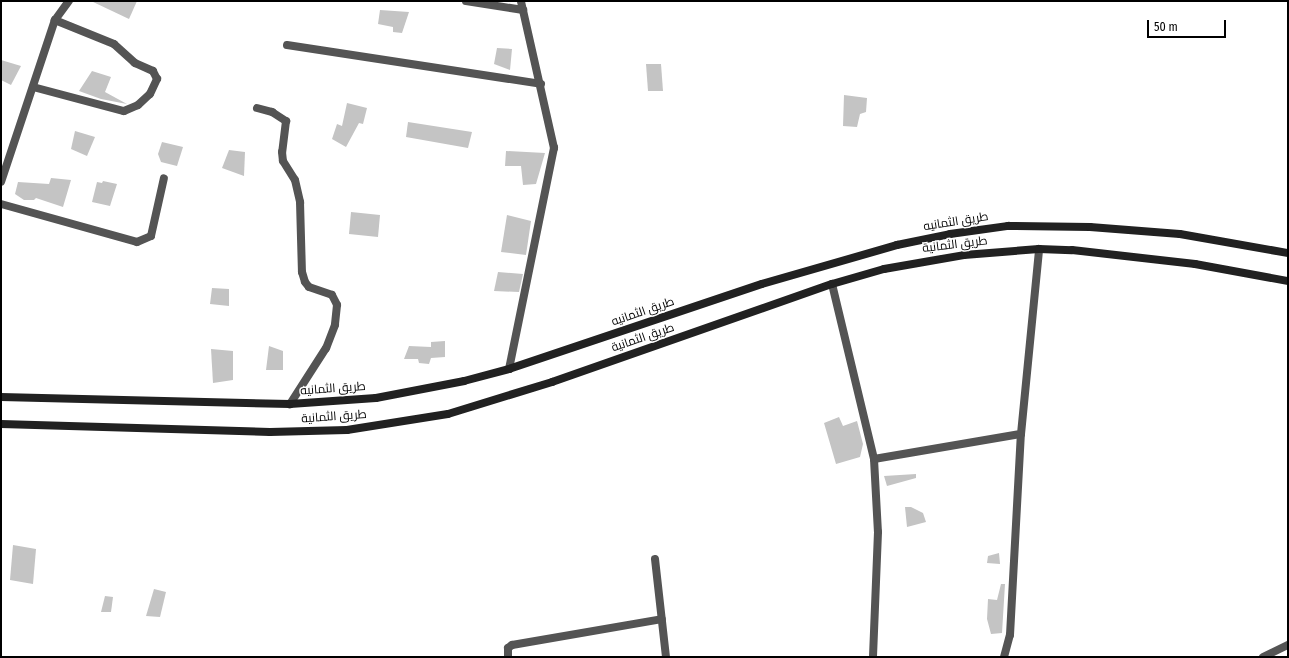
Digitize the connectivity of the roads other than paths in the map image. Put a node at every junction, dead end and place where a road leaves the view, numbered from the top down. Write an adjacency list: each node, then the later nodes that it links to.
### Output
1 (69, 1): 5 (street)
2 (466, 1): 4 (street)
3 (521, 1): 4 (street)
4 (523, 10): 7 (street)
5 (55, 20): 8 (street); 8 (street)
6 (286, 45): 7 (street)
7 (541, 84): 17 (street)
8 (33, 87): 11 (street)
9 (257, 108): 19 (street)
10 (164, 178): 12 (street)
11 (1, 182)
12 (1, 204)
13 (1039, 250): 15 (street, طريق الثمانية); 16 (street, طريق الثمانية); 21 (street)
14 (1288, 253): 17 (street, طريق الثمانيه)
15 (1288, 281)
16 (832, 284): 20 (street, طريق الثمانية); 22 (street)
17 (509, 369): 19 (street, طريق الثمانيه)
18 (1, 397): 19 (street, طريق الثمانيه)
19 (290, 404)
20 (1, 424)
21 (1021, 434): 22 (street); 29 (street)
22 (874, 459): 28 (street)
23 (655, 559): 24 (street)
24 (662, 619): 26 (street); 27 (street)
25 (1288, 644): 30 (street)
26 (508, 657)
27 (666, 657)
28 (873, 657)
29 (1004, 657)
30 (1263, 657)

